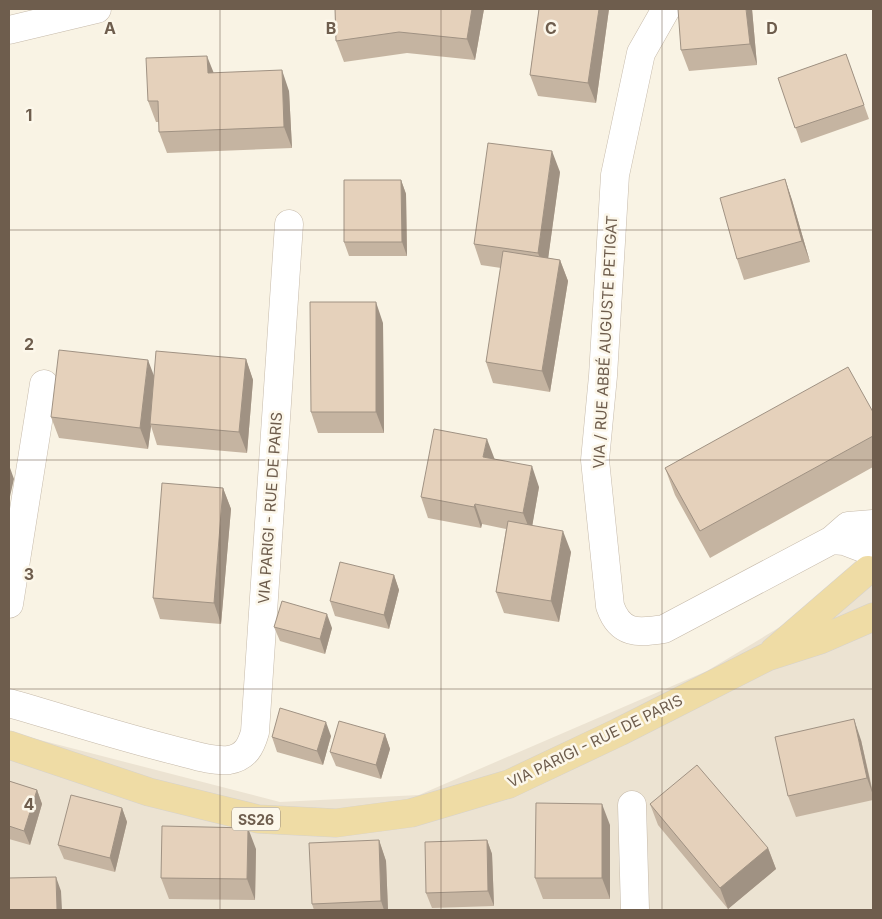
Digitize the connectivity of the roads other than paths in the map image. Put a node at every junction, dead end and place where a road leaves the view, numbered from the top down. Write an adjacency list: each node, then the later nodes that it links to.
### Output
1 (97, 9): 3 (street)
2 (666, 9): 7 (street, VIA / RUE ABBÉ AUGUSTE PETIGAT)
3 (9, 30)
4 (289, 224): 12 (street, VIA PARIGI - RUE DE PARIS)
5 (44, 384): 9 (street)
6 (873, 524): 7 (street, VIA / RUE ABBÉ AUGUSTE PETIGAT)
7 (832, 540): 8 (street)
8 (872, 565): 11 (main road, VIA PARIGI - RUE DE PARIS)
9 (9, 604)
10 (873, 618): 11 (main road, VIA PARIGI - RUE DE PARIS)
11 (767, 657): 13 (main road, VIA PARIGI - RUE DE PARIS / SS26)
12 (9, 703)
13 (9, 745)
14 (632, 805): 15 (street)
15 (635, 910)

